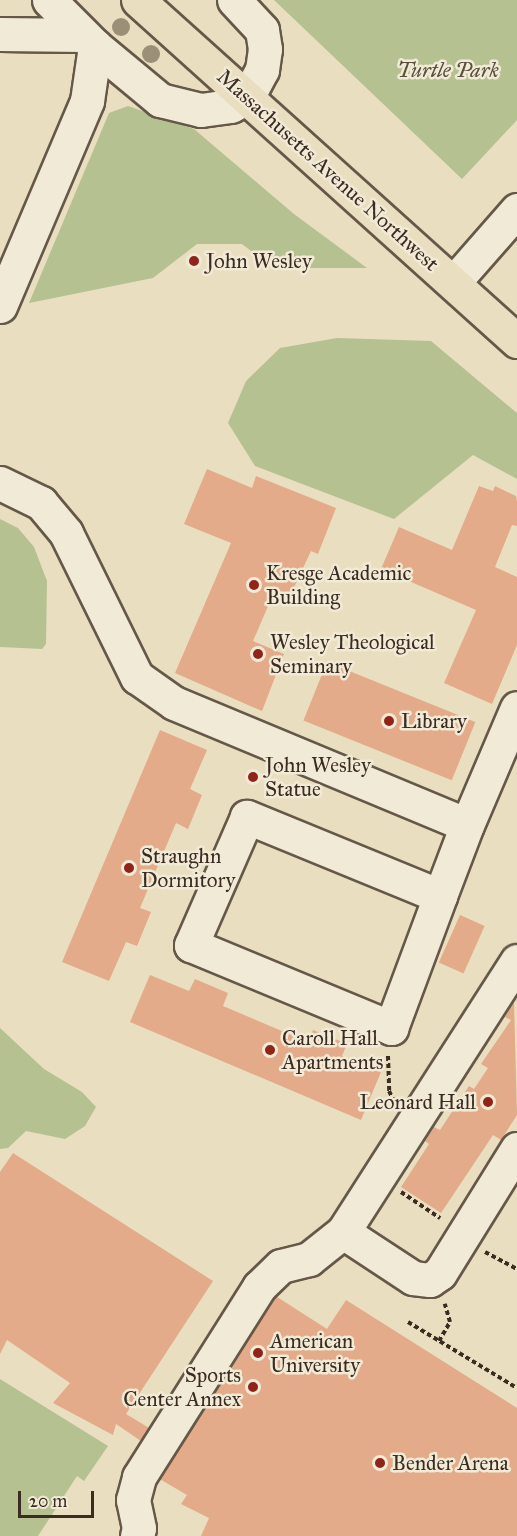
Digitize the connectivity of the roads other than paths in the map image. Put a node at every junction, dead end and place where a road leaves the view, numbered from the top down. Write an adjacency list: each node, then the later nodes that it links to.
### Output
1 (49, 0): 5 (street)
2 (138, 0): 7 (main road, Massachusetts Avenue Northwest)
3 (234, 0): 7 (street)
4 (0, 34): 5 (street)
5 (89, 40): 6 (street); 8 (street)
6 (138, 84): 7 (street); 8 (street)
7 (248, 96): 10 (main road, Massachusetts Avenue Northwest)
8 (87, 101): 11 (street)
9 (517, 210): 10 (street)
10 (453, 283): 12 (main road, Massachusetts Avenue Northwest)
11 (0, 306)
12 (517, 341)
13 (0, 483): 15 (street)
14 (517, 708): 15 (street)
15 (467, 825): 16 (street)
16 (440, 896): 16 (street)
17 (517, 961): 19 (street)
18 (517, 1149): 19 (street)
19 (343, 1232): 20 (street)
20 (137, 1536)

